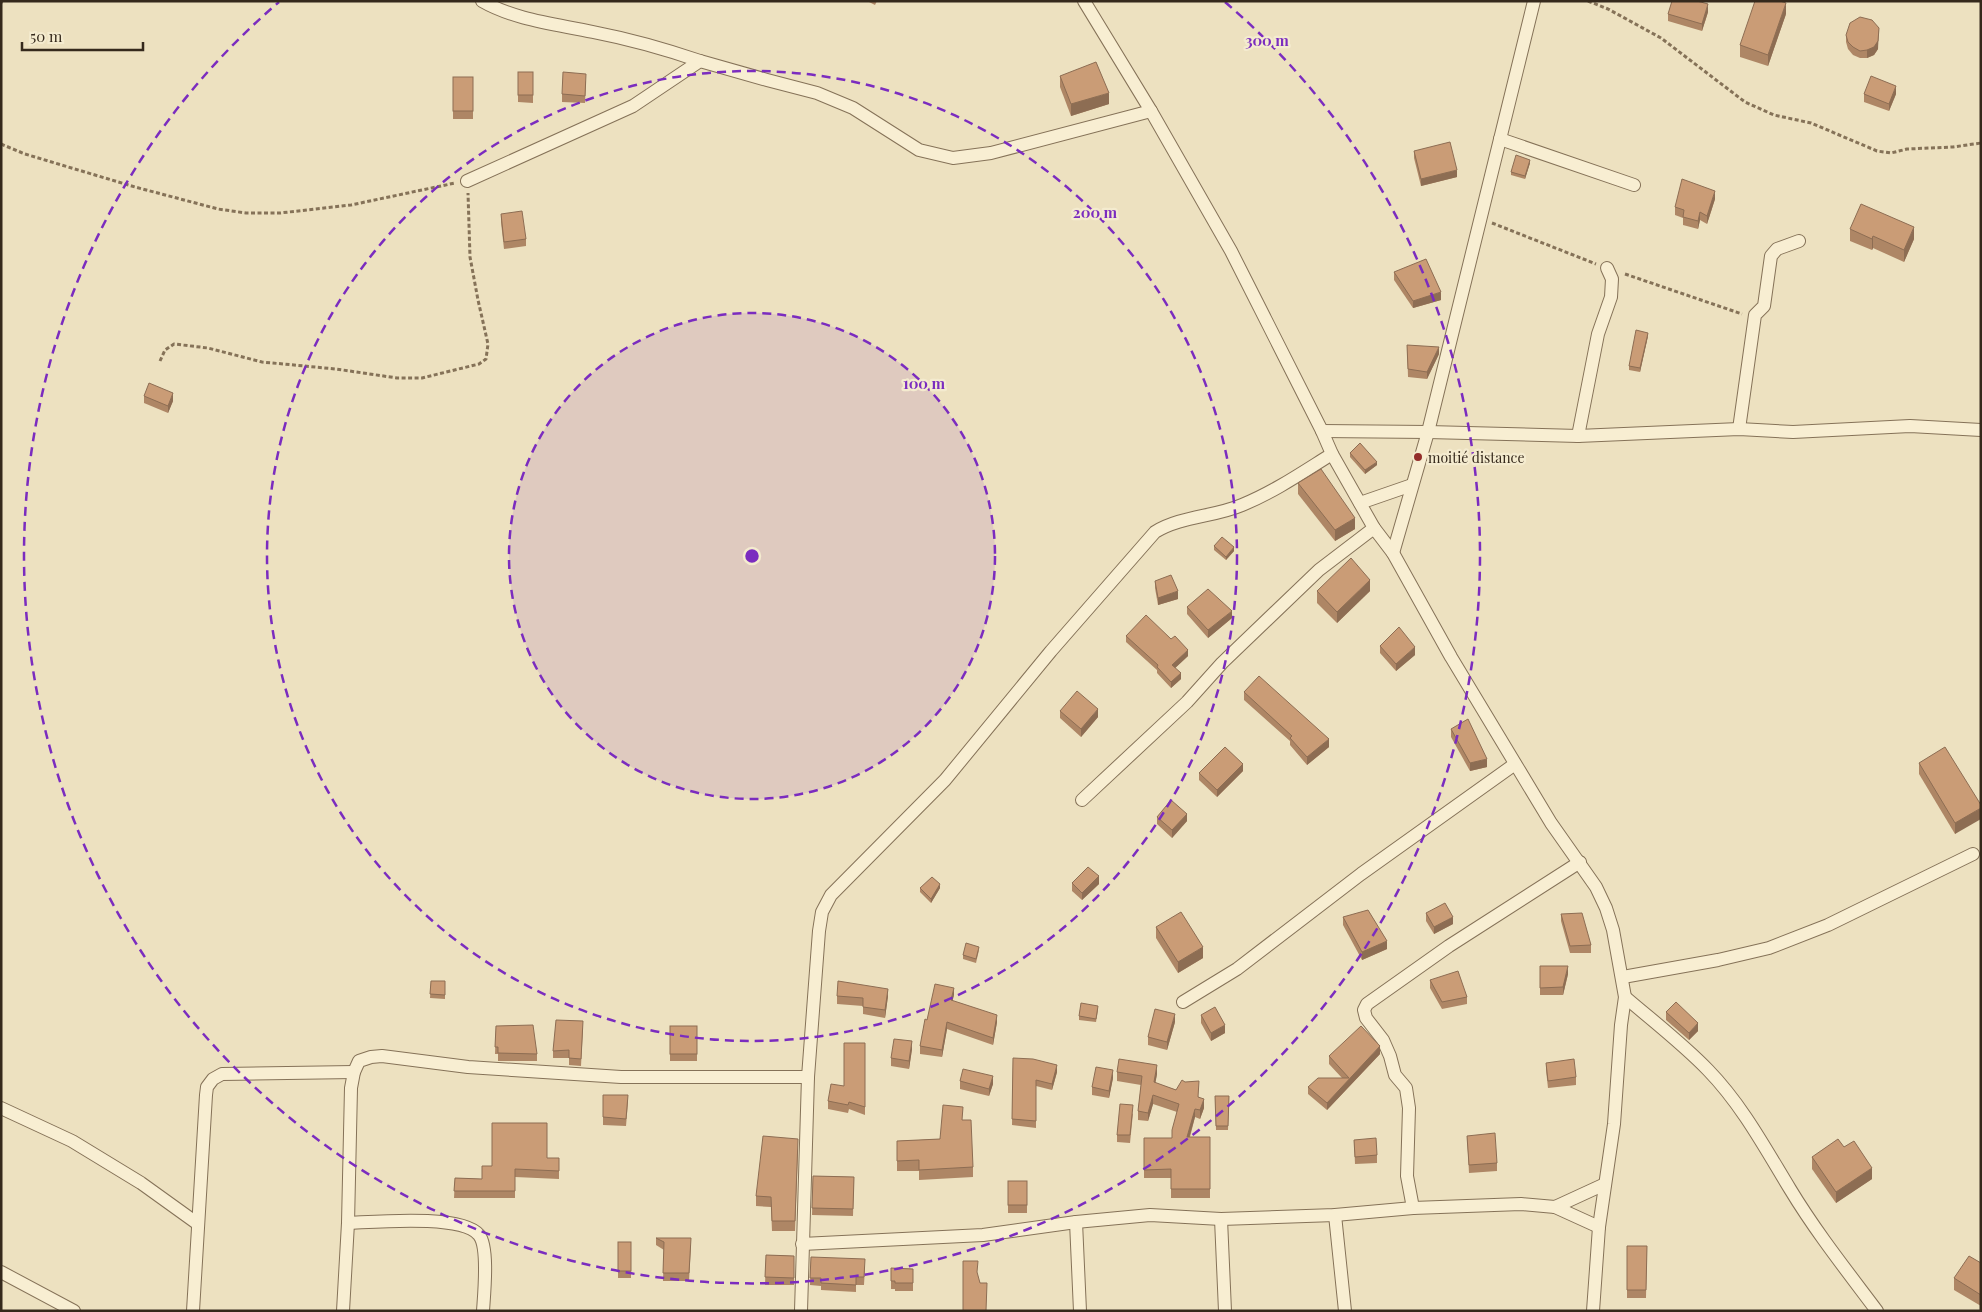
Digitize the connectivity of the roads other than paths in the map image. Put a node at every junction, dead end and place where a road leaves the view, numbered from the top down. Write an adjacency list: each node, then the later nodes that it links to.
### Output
1 (482, 1): 4 (street)
2 (1084, 1): 5 (street)
3 (1534, 1): 6 (street)
4 (700, 61): 5 (street); 7 (street)
5 (1151, 111): 13 (street)
6 (1500, 139): 8 (street); 14 (street)
7 (467, 181)
8 (1634, 184)
9 (1798, 241): 11 (street)
10 (1607, 268): 15 (street)
11 (1739, 429): 12 (street); 15 (street)
12 (1981, 430)
13 (1322, 431): 14 (street); 16 (street)
14 (1428, 432): 15 (street); 17 (street)
15 (1578, 436)
16 (1332, 454): 18 (street); 29 (street)
17 (1412, 485): 18 (street); 20 (street)
18 (1360, 503): 19 (street)
19 (1374, 528): 20 (street); 22 (street)
20 (1393, 553): 21 (street)
21 (1515, 764): 24 (street); 27 (street)
22 (1082, 800)
23 (1973, 854): 25 (street)
24 (1580, 862): 25 (street); 33 (street)
25 (1622, 977): 26 (street)
26 (1625, 997): 31 (street); 51 (street)
27 (1183, 1002)
28 (354, 1072): 29 (street); 37 (street); 38 (street)
29 (808, 1077): 40 (street)
30 (1, 1108): 38 (street)
31 (1604, 1184): 32 (street); 39 (street)
32 (1556, 1207): 33 (street); 39 (street)
33 (1413, 1208): 34 (street)
34 (1336, 1215): 35 (street); 49 (street)
35 (1221, 1218): 36 (street); 48 (street)
36 (1076, 1222): 40 (street); 47 (street)
37 (348, 1223): 44 (street); 45 (street)
38 (198, 1224): 43 (street)
39 (1600, 1227): 50 (street)
40 (802, 1244): 46 (street)
41 (1, 1272): 42 (street)
42 (74, 1311)
43 (193, 1311)
44 (343, 1311)
45 (483, 1311)
46 (802, 1311)
47 (1080, 1311)
48 (1225, 1311)
49 (1345, 1311)
50 (1592, 1311)
51 (1877, 1311)

